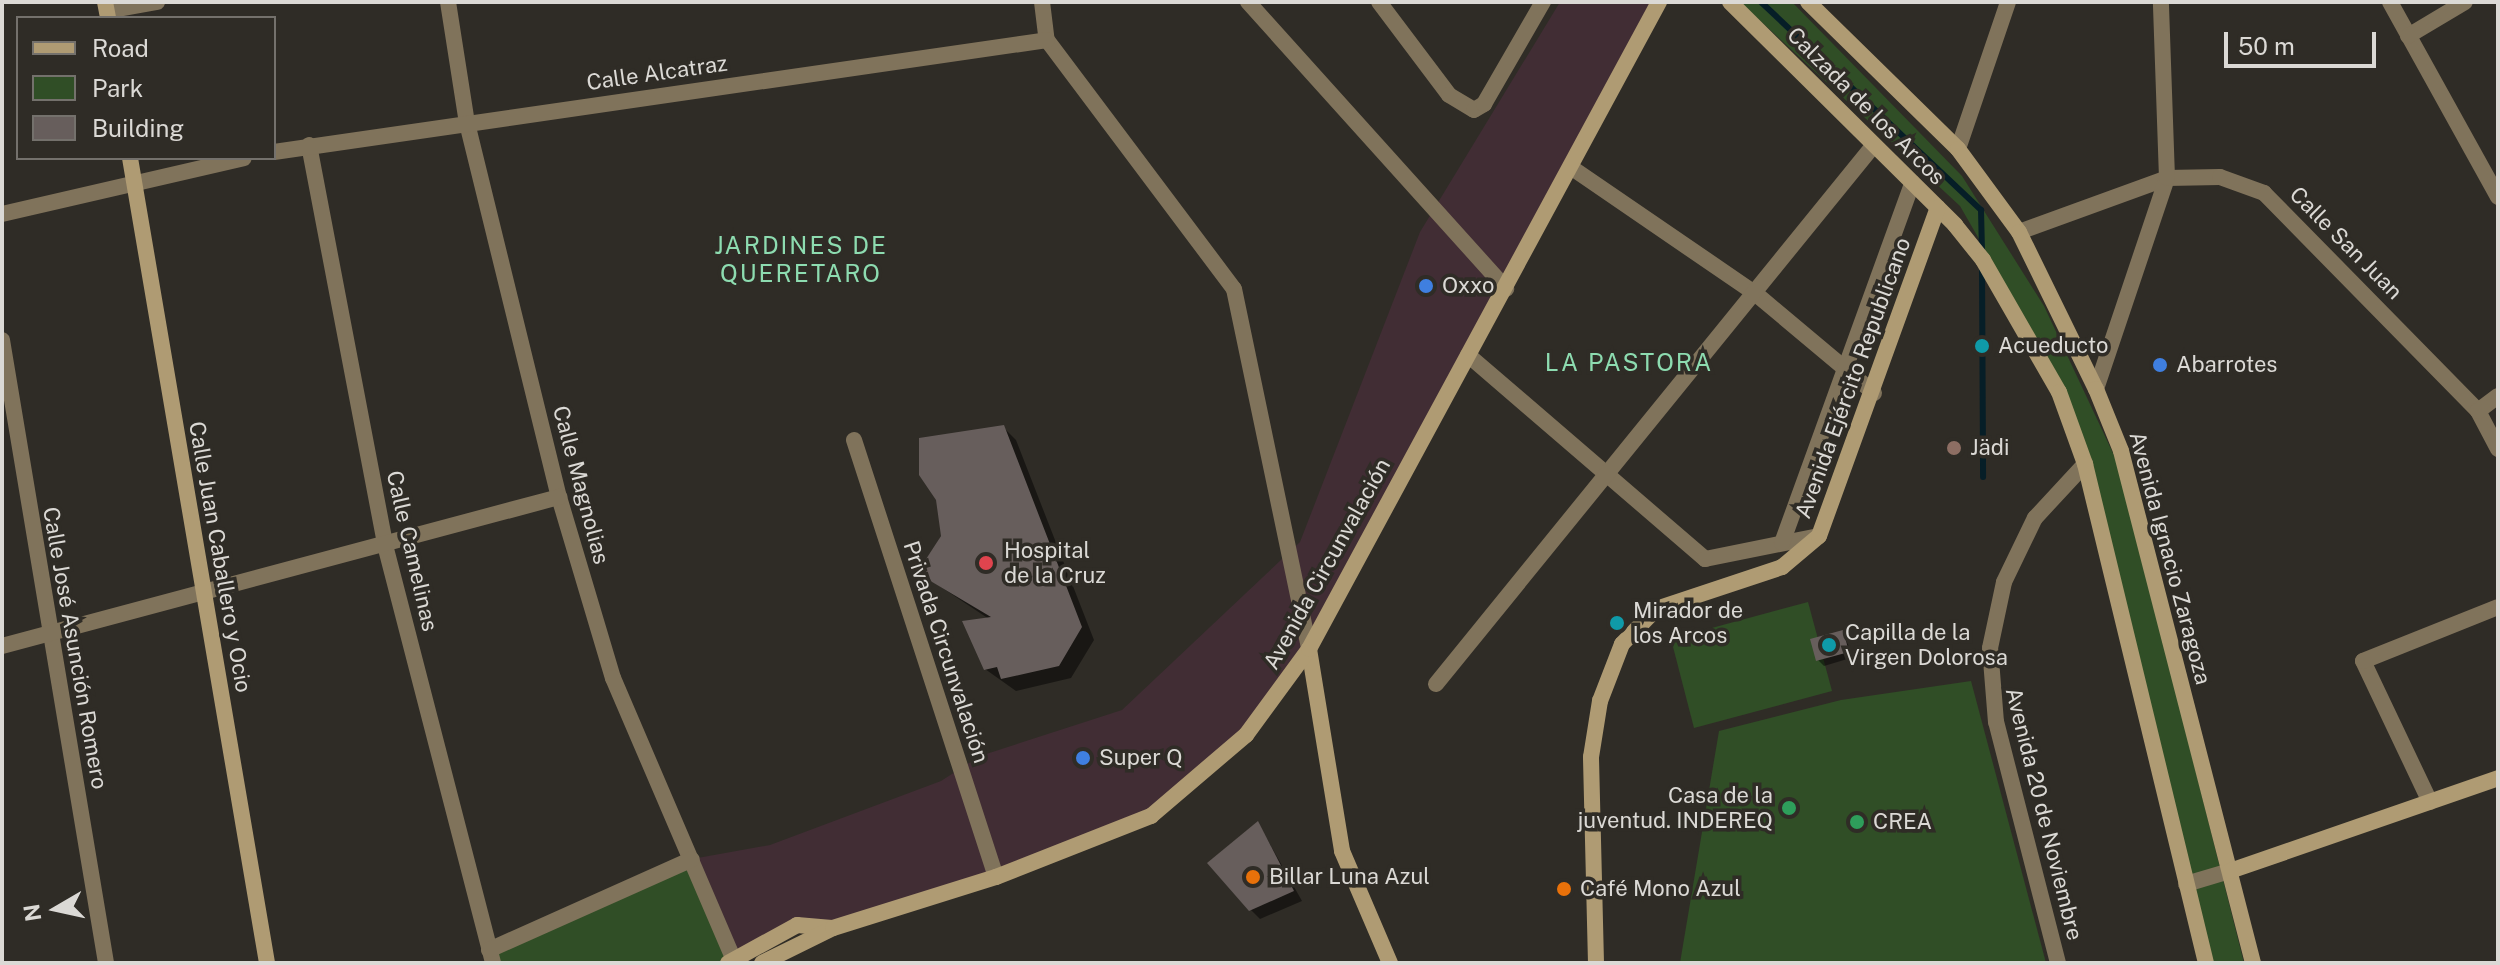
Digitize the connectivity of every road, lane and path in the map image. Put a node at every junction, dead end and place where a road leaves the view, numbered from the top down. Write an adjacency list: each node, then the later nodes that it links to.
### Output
1 (157, 2): 14 (street)
2 (448, 2): 17 (street, Calle Magnolias)
3 (1042, 2): 16 (street)
4 (1248, 2): 32 (street)
5 (1379, 2): 6 (street)
6 (1543, 2)
7 (1659, 2): 24 (street, Avenida Circunvalación)
8 (1730, 2): 19 (street, Calzada de los Arcos)
9 (1808, 2): 20 (street, Calzada de los Arcos)
10 (2008, 2): 20 (street)
11 (2161, 2): 25 (street)
12 (2390, 2): 15 (street)
13 (2465, 2): 15 (street)
14 (107, 10)
15 (2408, 36): 28 (street)
16 (1047, 40): 17 (street, Calle Alcatraz); 53 (street)
17 (467, 123): 18 (street, Calle Alcatraz); 45 (street, Calle Magnolias)
18 (309, 145): 21 (street, Calle Alcatraz); 48 (street, Calle Camelinas)
19 (1873, 146): 27 (street, Calzada de los Arcos); 33 (street)
20 (1958, 149): 31 (street, Avenida Ignacio Zaragoza)
21 (276, 152)
22 (130, 160): 26 (street, Calle Juan Caballero y Ocio)
23 (234, 160): 26 (street)
24 (1572, 168): 32 (street, Avenida Circunvalación); 33 (street)
25 (2167, 178): 31 (street, Calle San Juan); 37 (street); 40 (street, Calle San Juan)
26 (133, 180): 30 (street); 49 (street, Calle Juan Caballero y Ocio)
27 (1912, 183): 29 (street, Calzada de los Arcos); 36 (street)
28 (2498, 197)
29 (1938, 208): 38 (street, Avenida Ejército Republicano); 43 (street)
30 (2, 214)
31 (2019, 232): 37 (street, Avenida Ignacio Zaragoza)
32 (1506, 289): 35 (street, Avenida Circunvalación)
33 (1756, 294): 36 (street); 44 (street)
34 (2, 340): 51 (street, Calle José Asunción Romero)
35 (1468, 355): 44 (street); 53 (street, Avenida Circunvalación)
36 (1847, 368): 38 (street); 47 (street)
37 (2096, 389): 58 (street, Avenida Ignacio Zaragoza)
38 (1874, 393): 46 (street, Avenida Ejército Republicano)
39 (2498, 396): 40 (street)
40 (2478, 411): 42 (street, Calle San Juan)
41 (854, 440): 59 (street, Privada Circunvalación)
42 (2498, 449)
43 (2085, 464): 60 (street); 69 (street, Avenida 20 de Noviembre)
44 (1609, 472): 47 (street); 54 (street)
45 (559, 497): 48 (street); 57 (street, Calle Magnolias)
46 (1819, 536): 47 (street); 68 (street, Avenida Ejército Republicano)
47 (1782, 543)
48 (385, 545): 49 (street); 62 (street, Calle Camelinas)
49 (204, 594): 51 (street); 65 (street, Calle Juan Caballero y Ocio)
50 (2498, 607): 56 (street)
51 (50, 634): 52 (street); 64 (street, Calle José Asunción Romero)
52 (2, 646)
53 (1309, 649): 59 (street, Avenida Circunvalación); 67 (street)
54 (1436, 684)
55 (2498, 778): 56 (street)
56 (2430, 802): 58 (street)
57 (692, 859): 62 (street); 63 (street, Calle Magnolias)
58 (2230, 871): 60 (street); 71 (street, Avenida Ignacio Zaragoza)
59 (996, 877): 61 (street, Avenida Circunvalación)
60 (2186, 884): 70 (street)
61 (833, 928): 63 (street, Avenida Circunvalación); 66 (street, Avenida Circunvalación)
62 (491, 956)
63 (732, 962)
64 (106, 963)
65 (267, 963)
66 (762, 963)
67 (1390, 963)
68 (1596, 963)
69 (2058, 963)
70 (2206, 963)
71 (2253, 963)

